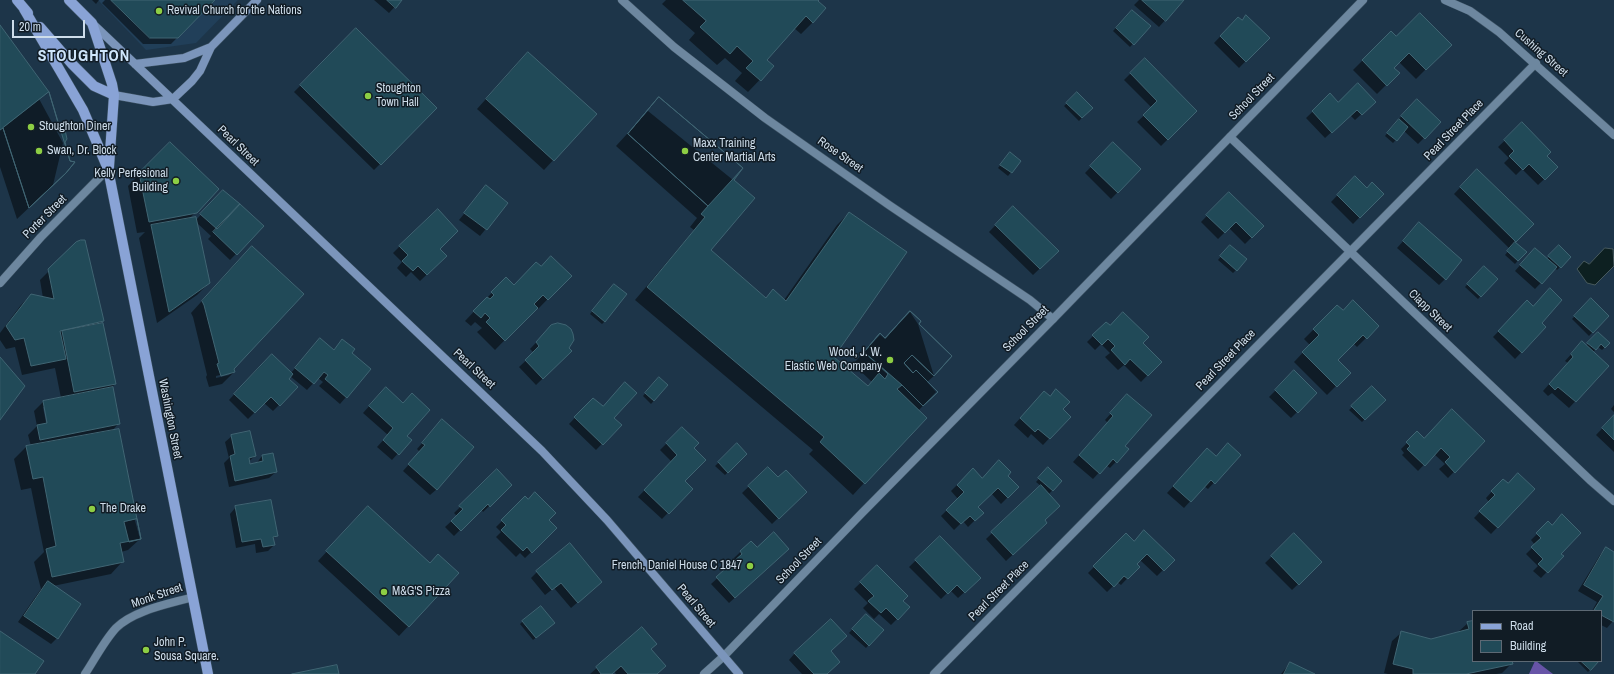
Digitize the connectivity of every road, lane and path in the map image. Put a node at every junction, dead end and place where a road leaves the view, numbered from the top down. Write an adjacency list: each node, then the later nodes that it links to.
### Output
1 (17, 0): 7 (main road, Washington Street)
2 (69, 0): 8 (main road, Washington Street)
3 (257, 0): 9 (main road)
4 (622, 0): 19 (street, Rose Street)
5 (1364, 0): 15 (street, School Street)
6 (1445, 0): 10 (street, Cushing Street)
7 (24, 9): 12 (main road, Washington Street); 16 (main road, Washington Street)
8 (92, 23): 11 (main road, Pearl Street); 12 (main road, Washington Street)
9 (211, 47): 11 (main road); 13 (main road)
10 (1536, 63): 14 (street, Cushing Street); 17 (street, Pearl Street Place)
11 (135, 64): 13 (main road, Pearl Street)
12 (114, 95): 13 (main road); 16 (main road, Washington Street)
13 (173, 99): 22 (main road, Pearl Street)
14 (1614, 135)
15 (1230, 137): 17 (street, Clapp Street); 19 (street, School Street)
16 (108, 169): 18 (street, Porter Street); 21 (main road, Washington Street)
17 (1351, 252): 20 (street, Clapp Street); 27 (street, Pearl Street Place)
18 (0, 282)
19 (1053, 319): 22 (street, School Street)
20 (1614, 501)
21 (193, 597): 23 (street, Monk Street); 24 (main road, Washington Street)
22 (724, 656): 25 (street, School Street); 26 (main road, Pearl Street)
23 (85, 674)
24 (208, 674)
25 (704, 674)
26 (739, 674)
27 (934, 674)

